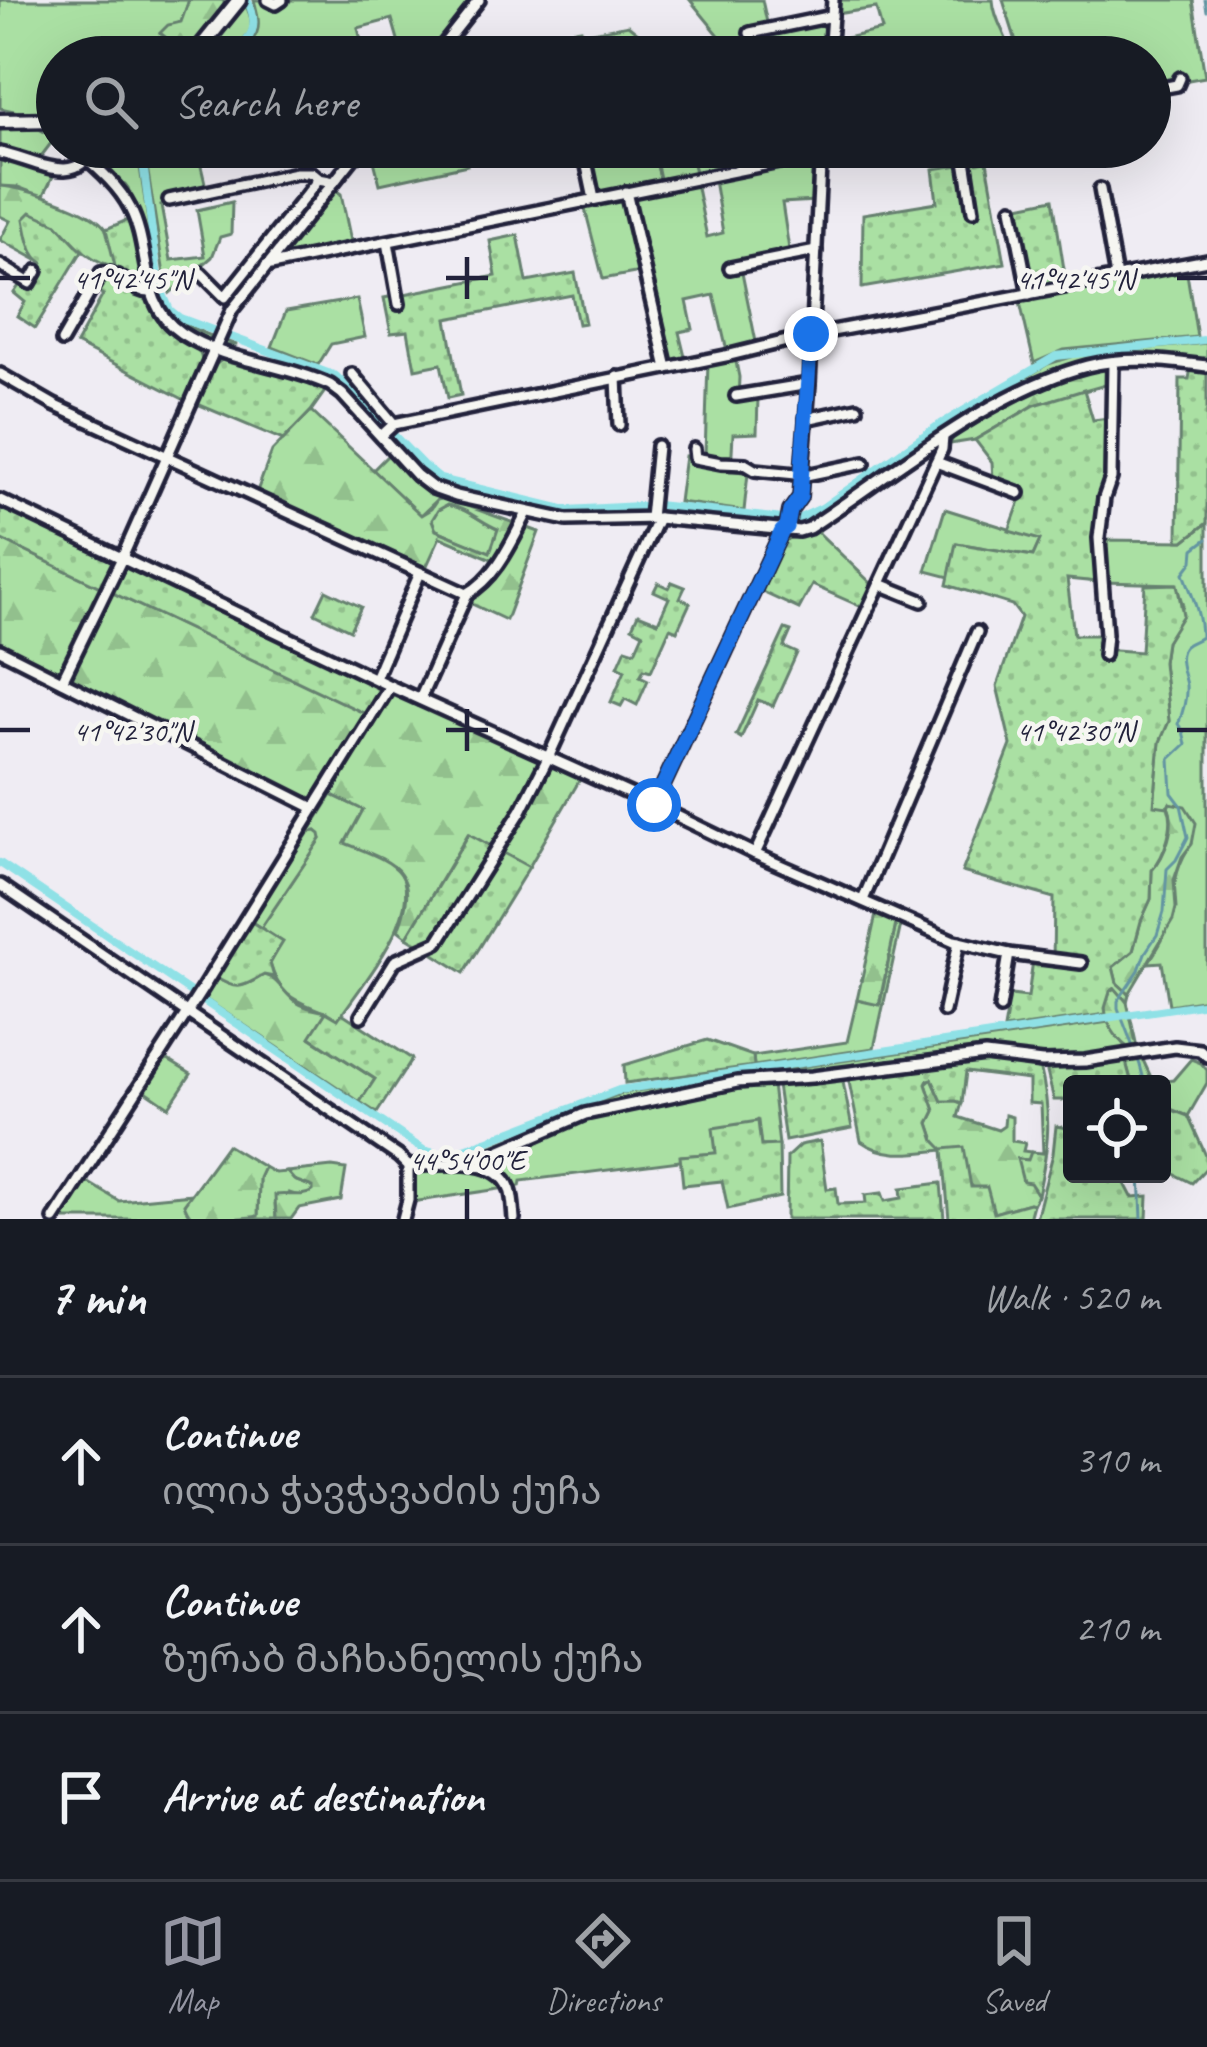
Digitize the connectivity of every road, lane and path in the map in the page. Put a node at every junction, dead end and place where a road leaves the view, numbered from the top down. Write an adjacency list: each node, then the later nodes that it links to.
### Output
1 (268, 0): 2 (street)
2 (282, 0)
3 (479, 0): 9 (street)
4 (833, 0): 6 (street)
5 (238, 1): 8 (main road)
6 (832, 16): 7 (street); 10 (street)
7 (750, 33)
8 (210, 36)
9 (451, 36)
10 (831, 36)
11 (1180, 78): 12 (street)
12 (1171, 86)
13 (0, 121): 14 (main road)
14 (32, 121): 15 (main road); 16 (street)
15 (36, 121)
16 (36, 123)
17 (0, 153): 18 (street)
18 (36, 162)
19 (96, 168): 42 (street)
20 (345, 168): 26 (street)
21 (587, 168): 29 (street)
22 (756, 168): 28 (street)
23 (819, 168): 34 (street)
24 (967, 168): 32 (street)
25 (319, 178): 26 (street); 30 (street); 40 (street)
26 (334, 182): 37 (street)
27 (1100, 190): 41 (street)
28 (626, 192): 29 (street); 50 (street)
29 (594, 199): 33 (street)
30 (170, 200)
31 (1012, 208): 43 (street)
32 (974, 211)
33 (388, 242): 37 (street); 44 (street)
34 (816, 250): 38 (street); 45 (street)
35 (1207, 260): 41 (street)
36 (0, 265): 39 (street)
37 (266, 266): 47 (street)
38 (730, 268)
39 (37, 271)
40 (201, 273)
41 (1116, 278): 43 (street)
42 (151, 292): 46 (street); 47 (street)
43 (1029, 294): 45 (street)
44 (399, 304)
45 (811, 334): 50 (street); 54 (street)
46 (62, 341)
47 (216, 348): 59 (street); 63 (street)
48 (1113, 362): 49 (street); 60 (street); 79 (street)
49 (1207, 366)
50 (667, 368): 53 (street)
51 (0, 374): 63 (street)
52 (352, 374): 59 (street)
53 (617, 377): 58 (street); 59 (street)
54 (809, 384): 55 (street); 57 (street)
55 (736, 396)
56 (857, 408): 57 (street)
57 (806, 418): 66 (street)
58 (620, 425)
59 (388, 429): 70 (street)
60 (943, 437): 64 (street); 71 (street)
61 (657, 446): 69 (street)
62 (694, 449): 66 (street)
63 (166, 457): 72 (street); 73 (street)
64 (936, 462): 67 (street); 74 (street)
65 (864, 463): 66 (street)
66 (802, 475): 71 (street)
67 (1019, 493)
68 (0, 500): 72 (street)
69 (653, 511): 70 (street); 71 (street); 84 (street)
70 (527, 513): 75 (street)
71 (785, 529): 85 (street)
72 (122, 558): 80 (street); 81 (street)
73 (420, 573): 75 (street); 80 (street)
74 (880, 584): 76 (street); 87 (street)
75 (467, 594): 83 (street)
76 (922, 601)
77 (977, 632): 89 (street)
78 (0, 650): 81 (street)
79 (1105, 655)
80 (375, 678): 82 (street)
81 (62, 681): 86 (street)
82 (390, 686): 83 (street); 86 (street)
83 (420, 699): 84 (street)
84 (548, 758): 85 (street); 96 (street)
85 (654, 805): 87 (street)
86 (314, 808): 93 (street)
87 (755, 854): 89 (street)
88 (0, 885): 93 (street)
89 (863, 900): 90 (street)
90 (959, 942): 91 (street); 95 (street)
91 (1009, 954): 92 (street); 94 (street)
92 (1081, 963)
93 (189, 1008): 99 (street); 100 (street)
94 (1000, 1008)
95 (944, 1011)
96 (361, 1016)
97 (1207, 1056): 98 (street)
98 (482, 1165): 99 (street); 102 (street)
99 (408, 1166): 101 (street)
100 (54, 1219)
101 (404, 1219)
102 (514, 1219)

